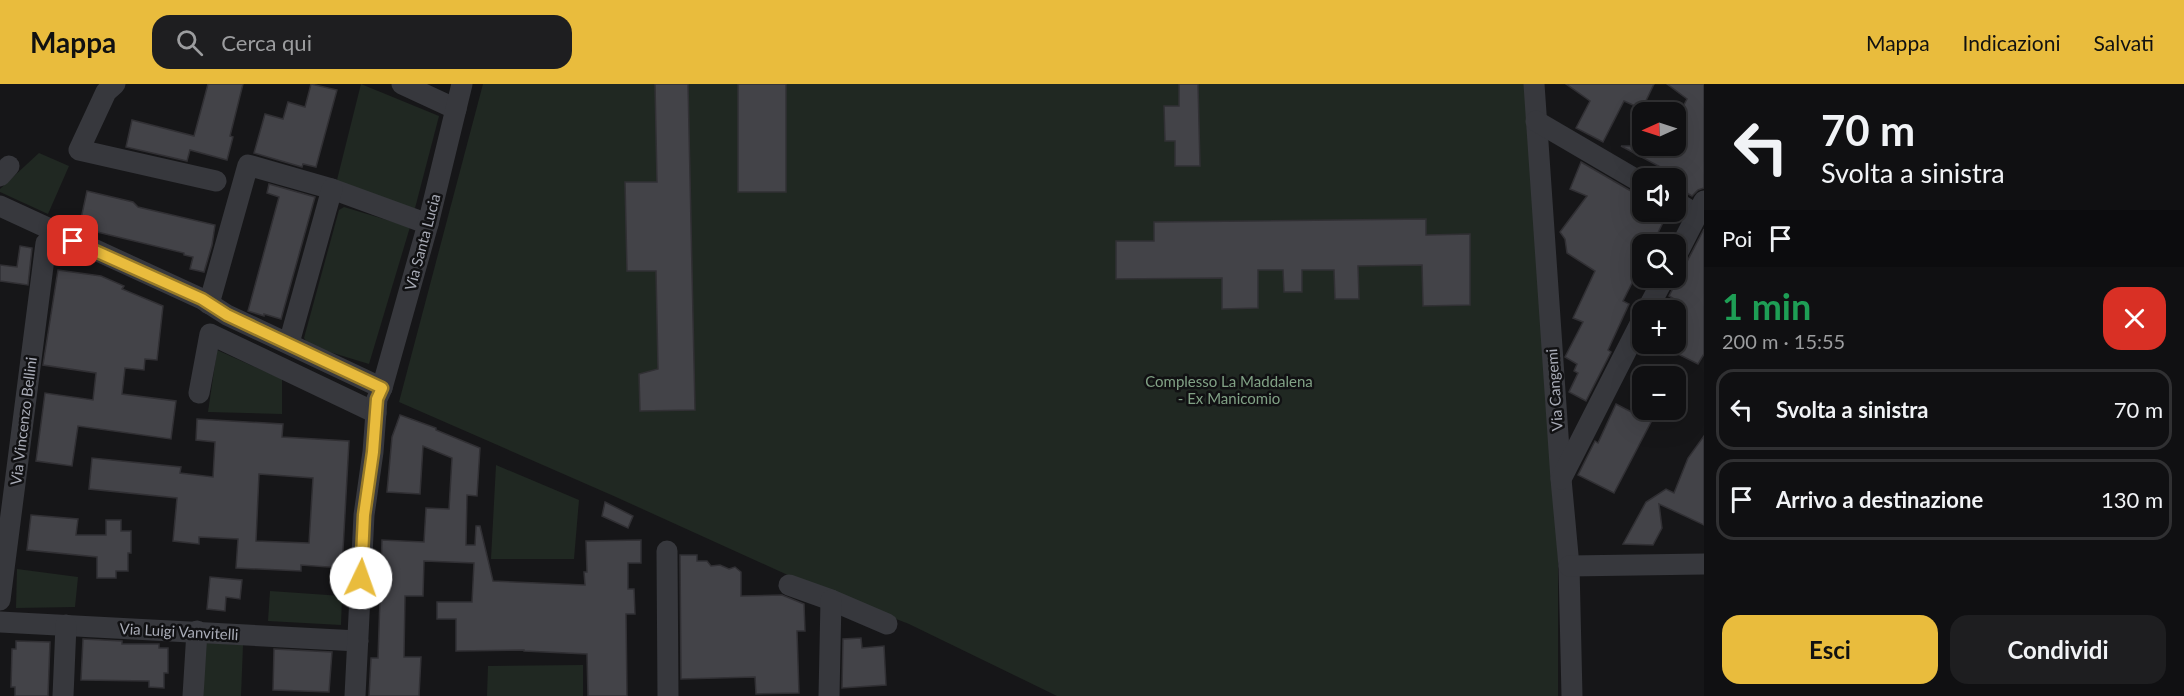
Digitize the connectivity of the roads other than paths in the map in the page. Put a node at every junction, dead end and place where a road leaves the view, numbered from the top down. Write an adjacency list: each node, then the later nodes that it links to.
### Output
1 (115, 84): 8 (street)
2 (402, 84): 5 (street)
3 (1534, 84): 6 (street, Via Cangemi)
4 (454, 85): 5 (street, Via Santa Lucia)
5 (456, 109): 12 (street, Via Santa Lucia)
6 (1536, 121): 7 (street); 20 (street, Via Cangemi)
7 (1632, 177)
8 (216, 182)
9 (332, 189): 12 (street); 15 (street); 17 (street)
10 (0, 206): 15 (street)
11 (1700, 208): 13 (street)
12 (428, 224): 19 (street, Via Santa Lucia)
13 (1686, 236)
14 (46, 243): 21 (street, Via Vincenzo Bellini)
15 (209, 304): 17 (street)
16 (1632, 340): 20 (street)
17 (289, 343): 19 (street)
18 (200, 393): 19 (street)
19 (378, 400): 32 (street, Via Santa Lucia)
20 (1561, 479): 24 (street, Via Cangemi)
21 (5, 520): 26 (street, Via Vincenzo Bellini)
22 (667, 551): 36 (street)
23 (1704, 564): 24 (street)
24 (1569, 566): 38 (street, Via Cangemi)
25 (789, 585): 27 (street)
26 (0, 600)
27 (831, 600): 29 (street); 37 (street)
28 (0, 622): 30 (street, Via Luigi Vanvitelli)
29 (887, 624)
30 (66, 625): 31 (street, Via Luigi Vanvitelli); 33 (street)
31 (197, 631): 32 (street, Via Luigi Vanvitelli); 34 (street)
32 (358, 641): 35 (street, Via Santa Lucia)
33 (63, 696)
34 (193, 696)
35 (355, 696)
36 (668, 696)
37 (829, 696)
38 (1572, 696)

